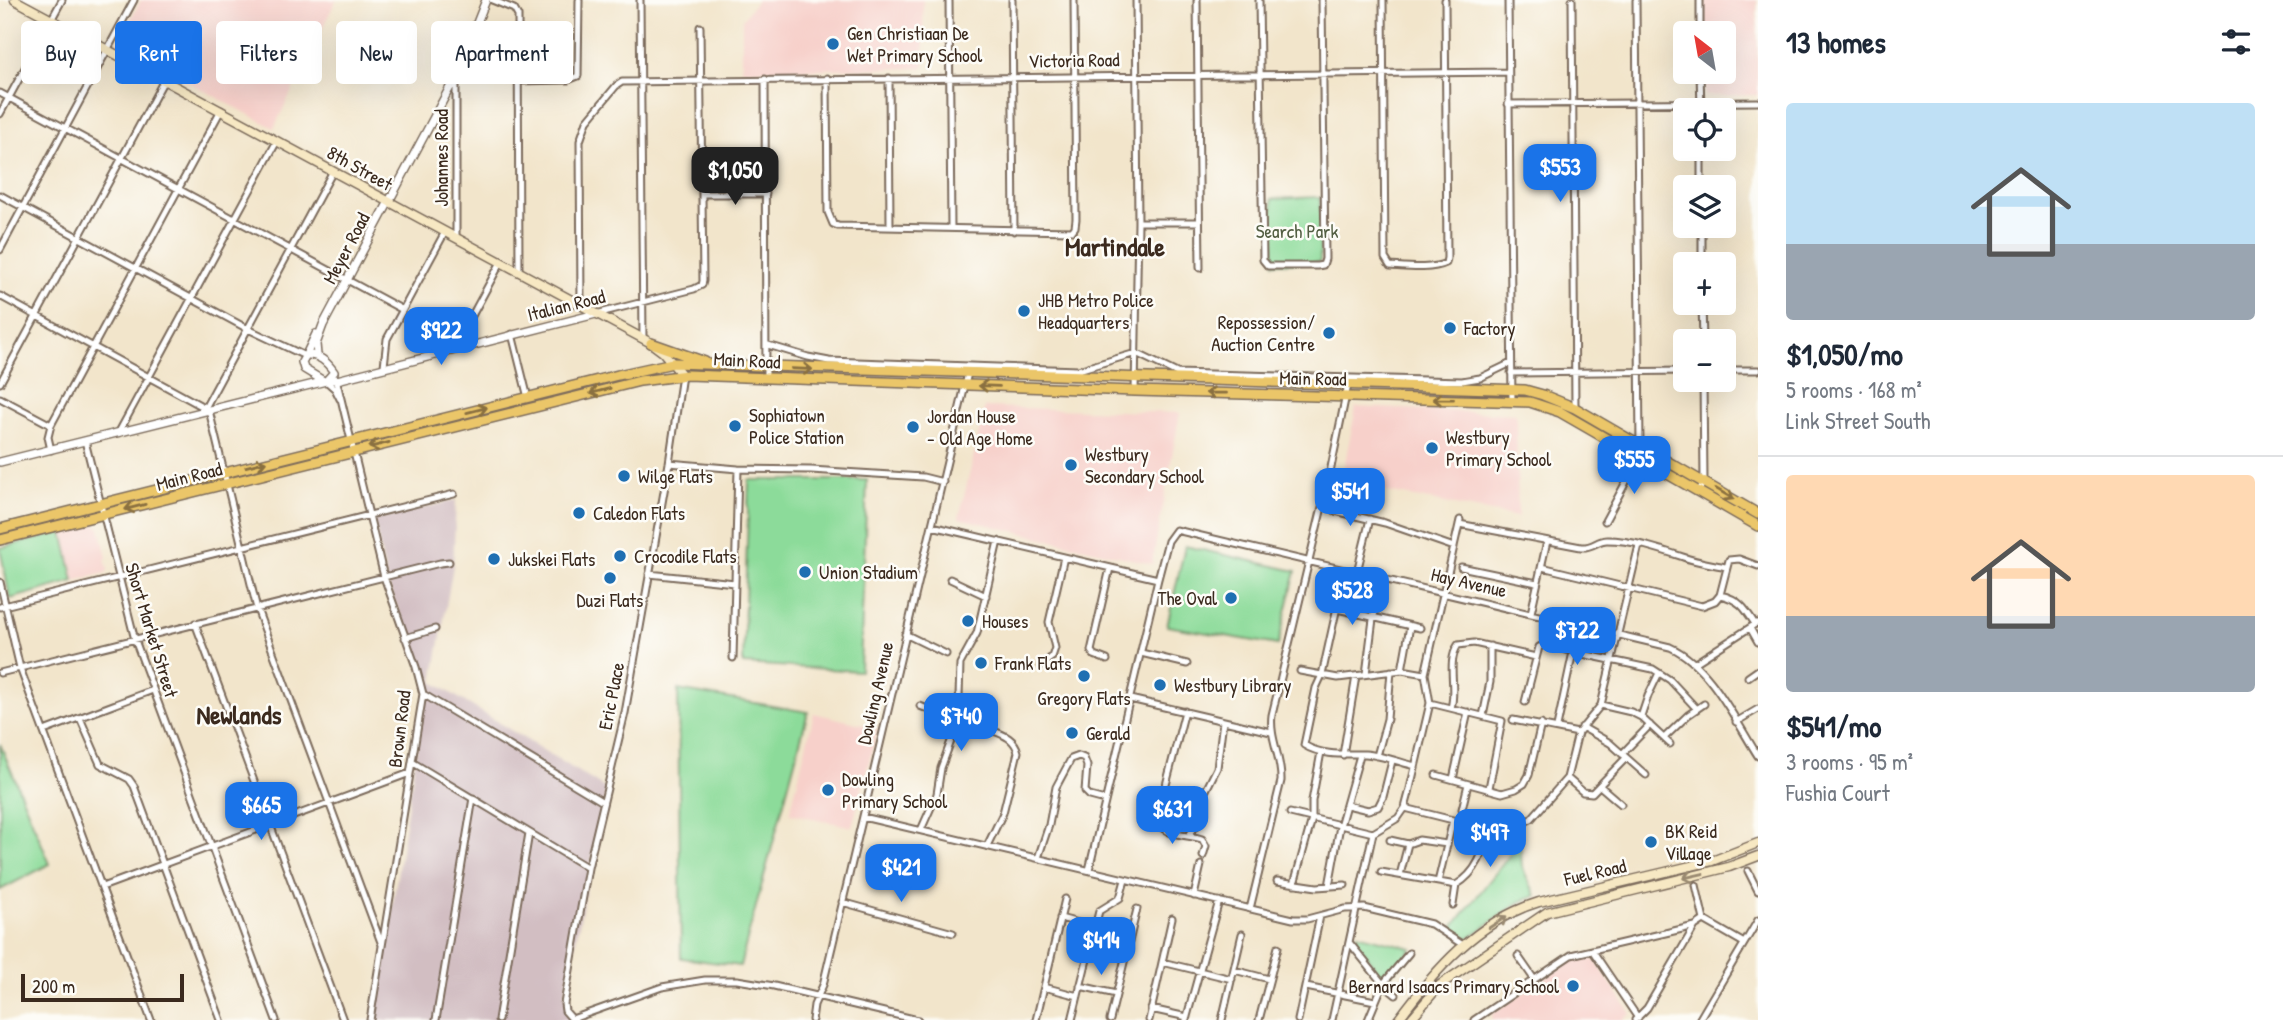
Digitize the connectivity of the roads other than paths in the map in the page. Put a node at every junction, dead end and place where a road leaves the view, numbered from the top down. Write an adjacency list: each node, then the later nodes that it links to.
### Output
1 (15, 0): 21 (main road, 8th Street)
2 (62, 0): 21 (street)
3 (134, 0): 26 (street)
4 (486, 0): 22 (street, Johannes Road)
5 (492, 0): 23 (street)
6 (579, 0): 38 (street)
7 (640, 0): 43 (street)
8 (949, 0): 36 (street)
9 (1012, 0): 37 (street)
10 (1074, 0): 35 (street)
11 (1136, 0): 33 (street)
12 (1197, 0): 34 (street)
13 (1259, 0): 32 (street)
14 (1322, 0): 30 (street)
15 (1383, 0): 31 (street)
16 (1445, 0): 28 (street)
17 (1508, 0): 29 (street)
18 (1572, 0): 55 (street)
19 (1636, 0): 56 (street)
20 (1700, 0): 24 (street)
21 (52, 20): 26 (main road, 8th Street); 50 (street)
22 (478, 21)
23 (517, 21)
24 (1700, 21)
25 (701, 27): 42 (street)
26 (108, 50): 27 (main road, 8th Street); 59 (street)
27 (115, 54)
28 (1446, 72): 29 (street, Victoria Road); 31 (street, Victoria Road); 31 (street)
29 (1508, 72): 54 (street)
30 (1323, 73): 31 (street, Victoria Road); 32 (street, Victoria Road); 32 (street)
31 (1384, 73)
32 (1260, 74): 34 (street, Victoria Road)
33 (1136, 75): 34 (street, Victoria Road); 35 (street, Victoria Road); 70 (street)
34 (1198, 75): 71 (street)
35 (1075, 76): 37 (street, Victoria Road); 74 (street)
36 (950, 77): 37 (street, Victoria Road); 40 (street, Victoria Road); 73 (street)
37 (1013, 77): 74 (street)
38 (573, 78)
39 (827, 78): 40 (street, Victoria Road); 41 (street, Victoria Road); 72 (street)
40 (889, 78): 72 (street)
41 (765, 79): 42 (street, Victoria Road); 65 (street)
42 (702, 80): 43 (street, Victoria Road); 64 (street)
43 (640, 81): 87 (street); 88 (street)
44 (162, 84): 61 (street)
45 (171, 84): 57 (main road, 8th Street)
46 (452, 84): 67 (street, Meyer Road)
47 (456, 84): 77 (street, Johannes Road)
48 (519, 84): 83 (street)
49 (0, 93): 50 (street)
50 (9, 98): 58 (street); 59 (street)
51 (1736, 102): 52 (street)
52 (1758, 102)
53 (1673, 103): 56 (street)
54 (1508, 104): 55 (street); 103 (street)
55 (1573, 104): 56 (street); 112 (street)
56 (1637, 104): 113 (street)
57 (220, 110): 60 (main road, 8th Street); 63 (street)
58 (0, 114)
59 (65, 127): 61 (street); 68 (street)
60 (276, 141): 62 (main road, 8th Street); 69 (street)
61 (121, 159): 63 (street); 76 (street)
62 (333, 171): 67 (main road, 8th Street); 79 (street)
63 (178, 190): 69 (street); 81 (street)
64 (704, 194): 65 (street); 87 (street, Italian Road)
65 (766, 194): 96 (street)
66 (0, 195): 68 (street)
67 (389, 202): 75 (main road, 8th Street); 84 (street, Meyer Road)
68 (23, 208): 76 (street); 78 (street)
69 (233, 220): 79 (street); 86 (street)
70 (1138, 222): 71 (street); 99 (street)
71 (1199, 222): 82 (street)
72 (890, 227): 73 (street)
73 (951, 229): 74 (street)
74 (1014, 231)
75 (445, 232): 77 (main road, 8th Street); 89 (street)
76 (80, 237): 81 (street); 91 (street)
77 (456, 238): 80 (main road, 8th Street)
78 (0, 250)
79 (290, 250): 84 (street); 93 (street)
80 (501, 262): 83 (main road, 8th Street); 98 (street)
81 (135, 268): 86 (street); 97 (street)
82 (1200, 268)
83 (519, 272): 88 (main road, 8th Street)
84 (347, 281): 89 (street); 92 (street, Meyer Road)
85 (0, 296): 91 (street)
86 (191, 298): 93 (street); 118 (street)
87 (643, 303): 90 (street, Italian Road); 95 (street)
88 (581, 306): 90 (main road, 8th Street)
89 (402, 310): 105 (street)
90 (596, 314): 94 (street, Italian Road); 95 (main road, 8th Street)
91 (36, 316): 97 (street); 121 (street)
92 (323, 325): 100 (street, Meyer Road); 101 (street, Meyer Road)
93 (248, 329): 101 (street); 135 (street)
94 (512, 334): 98 (street, Italian Road); 129 (street)
95 (650, 343): 102 (main road, 8th Street); 104 (main road); 106 (main road)
96 (768, 345): 99 (street, Main Road); 107 (street)
97 (92, 346): 118 (street); 136 (street)
98 (454, 349): 105 (street, Italian Road)
99 (1136, 353): 103 (street, Main Road); 120 (street)
100 (317, 355): 101 (street); 117 (street)
101 (304, 361): 117 (street); 124 (street)
102 (673, 363): 104 (main road, Main Road); 106 (main road, Main Road); 116 (main road, 8th Street)
103 (1511, 363): 115 (street)
104 (712, 365): 107 (main road, Main Road)
105 (384, 366): 111 (street, Italian Road)
106 (652, 367): 129 (main road, Main Road)
107 (767, 368): 114 (main road, Main Road, one-way to 114); 119 (street)
108 (1736, 370): 109 (street)
109 (1758, 370)
110 (1673, 371): 113 (street)
111 (364, 372): 117 (street, Italian Road); 117 (street, Italian Road)
112 (1575, 372): 113 (street); 115 (street); 134 (street)
113 (1639, 372): 139 (street)
114 (968, 373): 120 (main road, Main Road); 122 (street, Dowling Avenue)
115 (1511, 373): 125 (street)
116 (682, 375): 119 (main road, Main Road); 133 (main road, Main Road, one-way to 133); 144 (street, Eric Place)
117 (329, 376): 124 (street, Italian Road); 132 (street, Brown Road); 132 (street, Brown Road)
118 (149, 377): 135 (street); 137 (street)
119 (766, 379): 122 (main road, Main Road)
120 (1135, 379): 123 (main road, Main Road); 126 (street)
121 (0, 383)
122 (966, 385): 126 (main road, Main Road, one-way to 122); 148 (street, Dowling Avenue)
123 (1348, 385): 125 (main road, Main Road); 128 (street)
124 (294, 389): 135 (street, Italian Road)
125 (1511, 390): 131 (street); 134 (main road, Main Road)
126 (1135, 391): 128 (main road, Main Road, one-way to 126)
127 (1703, 392): 147 (street)
128 (1346, 396): 131 (main road, Main Road, one-way to 128); 169 (street)
129 (528, 397): 133 (street); 140 (main road, Main Road, one-way to 129)
130 (0, 398): 136 (street)
131 (1512, 401): 142 (main road, Main Road)
132 (344, 408): 140 (street, Brown Road)
133 (531, 408): 140 (main road, Main Road, one-way to 140)
134 (1575, 408): 139 (main road, Main Road)
135 (207, 409): 137 (street, Italian Road); 146 (street)
136 (51, 425): 141 (street)
137 (119, 432): 138 (street, Italian Road)
138 (85, 441): 141 (street, Italian Road); 152 (street, Short Market Street)
139 (1640, 444): 142 (street); 147 (main road, Main Road)
140 (353, 446): 146 (main road, Main Road, one-way to 140); 149 (main road, Main Road); 156 (street, Brown Road)
141 (51, 450): 143 (street, Italian Road)
142 (1640, 459): 150 (main road, Main Road); 158 (street)
143 (0, 462)
144 (669, 463): 145 (street); 177 (street, Eric Place)
145 (738, 469): 148 (street); 183 (street)
146 (224, 472): 149 (street); 152 (main road, Main Road)
147 (1704, 481): 150 (street); 154 (main road, Main Road, one-way to 154)
148 (943, 482): 159 (street, Dowling Avenue)
149 (227, 484): 155 (main road, Main Road, one-way to 155); 166 (street)
150 (1699, 491): 160 (main road, Main Road)
151 (454, 494): 156 (street)
152 (100, 503): 155 (street, Short Market Street); 161 (main road, Main Road)
153 (1335, 512): 157 (street)
154 (1758, 514)
155 (103, 515): 162 (main road, Main Road); 179 (street, Short Market Street)
156 (369, 516): 166 (street); 178 (street, Brown Road)
157 (1370, 519): 167 (street); 176 (street)
158 (1605, 521)
159 (932, 526): 163 (street); 201 (street, Dowling Avenue)
160 (1758, 526)
161 (0, 529)
162 (0, 540)
163 (998, 541): 168 (street); 189 (street)
164 (1547, 541): 165 (street); 167 (street); 173 (street)
165 (1639, 545): 174 (street); 185 (street)
166 (242, 547): 179 (street); 192 (street)
167 (1454, 547): 187 (street)
168 (1064, 557): 175 (street); 216 (street)
169 (1307, 560): 176 (street, Hay Avenue); 181 (street, Hay Avenue); 255 (street)
170 (449, 562): 178 (street)
171 (1758, 566): 174 (street)
172 (1461, 567): 184 (street)
173 (1542, 567): 184 (street); 185 (street)
174 (1726, 567): 188 (street)
175 (1110, 568): 181 (street); 213 (street)
176 (1357, 572): 187 (street, Hay Avenue)
177 (649, 574): 183 (street); 277 (street, Eric Place)
178 (384, 577): 192 (street); 203 (street, Brown Road)
179 (119, 578): 191 (street); 204 (street, Short Market Street)
180 (950, 579): 189 (street)
181 (1158, 579): 207 (street)
182 (0, 582): 191 (street)
183 (735, 583): 211 (street)
184 (1537, 583): 194 (street)
185 (1630, 587): 188 (street); 202 (street)
186 (1321, 588): 193 (street)
187 (1444, 592): 194 (street, Hay Avenue); 225 (street)
188 (1720, 595): 197 (street)
189 (986, 596): 245 (street)
190 (1379, 598): 195 (street)
191 (3, 606): 217 (street)
192 (257, 609): 196 (street); 278 (street)
193 (1337, 609): 195 (street); 226 (street)
194 (1531, 613): 202 (street, Hay Avenue)
195 (1373, 619): 198 (street); 224 (street)
196 (195, 624): 204 (street); 287 (street)
197 (1754, 625): 205 (street); 214 (street)
198 (1410, 626): 199 (street); 218 (street)
199 (1420, 628)
200 (435, 629): 203 (street)
201 (905, 634): 209 (street); 284 (street, Dowling Avenue)
202 (1618, 634): 212 (street); 214 (street, Hay Avenue)
203 (405, 638): 230 (street, Brown Road)
204 (135, 640): 217 (street); 229 (street, Short Market Street)
205 (1758, 642)
206 (1490, 646): 210 (street); 237 (street); 242 (street)
207 (1141, 653): 215 (street); 231 (street)
208 (1573, 653): 210 (street); 212 (street); 251 (street)
209 (946, 654)
210 (1536, 657): 232 (street)
211 (733, 658)
212 (1612, 659): 223 (street); 235 (street)
213 (1107, 660)
214 (1695, 663): 248 (street, Hay Avenue)
215 (1186, 664)
216 (1041, 665)
217 (20, 668): 222 (street); 254 (street)
218 (1402, 670): 221 (street); 225 (street)
219 (1758, 670): 228 (street)
220 (1300, 671): 226 (street)
221 (1391, 671): 224 (street); 261 (street)
222 (0, 673)
223 (1659, 673): 238 (street); 243 (street)
224 (1366, 674): 227 (street)
225 (1425, 674): 233 (street)
226 (1322, 675): 227 (street); 258 (street)
227 (1356, 676): 259 (street)
228 (1748, 677)
229 (153, 690): 244 (street); 298 (street, Short Market Street)
230 (423, 694): 265 (street, Brown Road); 277 (street)
231 (1130, 699): 240 (street); 276 (street)
232 (1525, 702)
233 (1430, 703): 237 (street); 266 (street)
234 (1704, 704): 238 (street)
235 (1601, 705): 243 (street); 253 (street)
236 (920, 706): 245 (street)
237 (1451, 708): 241 (street)
238 (1696, 708): 256 (street)
239 (1758, 709): 248 (street)
240 (1185, 711): 247 (street); 293 (street)
241 (1468, 712): 242 (street); 271 (street)
242 (1483, 716): 274 (street)
243 (1641, 717): 250 (street)
244 (80, 718): 254 (street); 303 (street)
245 (954, 720): 290 (street)
246 (1513, 720): 249 (street)
247 (1223, 721): 255 (street); 293 (street)
248 (1736, 722): 263 (street, Hay Avenue)
249 (1541, 724): 251 (street); 274 (street)
250 (1650, 725): 256 (street); 262 (street)
251 (1557, 727): 253 (street)
252 (986, 728): 299 (street)
253 (1580, 730): 262 (street); 270 (street)
254 (44, 732): 318 (street)
255 (1271, 732): 327 (street)
256 (1664, 738): 257 (street)
257 (1670, 744)
258 (1321, 752): 259 (street); 285 (street)
259 (1343, 755): 260 (street)
260 (1360, 755): 261 (street); 280 (street)
261 (1377, 756): 264 (street)
262 (1624, 756): 269 (street); 273 (street)
263 (1758, 756)
264 (1392, 761): 266 (street); 280 (street)
265 (412, 762): 267 (street, Brown Road); 275 (street)
266 (1415, 766): 281 (street)
267 (410, 773): 278 (street); 341 (street, Brown Road)
268 (1436, 775): 271 (street)
269 (1646, 775)
270 (1567, 778): 273 (street); 289 (street)
271 (1453, 779): 272 (street)
272 (1468, 783): 274 (street); 282 (street)
273 (1600, 786): 279 (street)
274 (1489, 788)
275 (473, 798): 291 (street); 374 (street)
276 (1105, 800): 302 (street); 306 (street)
277 (603, 802): 305 (street, Eric Place)
278 (328, 804): 287 (street); 341 (street)
279 (1621, 804)
280 (1347, 805): 288 (street)
281 (1405, 808): 286 (street); 292 (street)
282 (1462, 809)
283 (1290, 813): 285 (street)
284 (863, 817): 290 (street); 323 (street, Dowling Avenue)
285 (1312, 819): 288 (street); 313 (street)
286 (1453, 820): 289 (street); 297 (street)
287 (270, 825): 298 (street); 372 (street)
288 (1340, 826): 292 (street); 317 (street)
289 (1489, 829): 315 (street)
290 (921, 830): 299 (street)
291 (529, 833): 305 (street); 375 (street)
292 (1373, 834): 325 (street)
293 (1189, 835): 300 (street)
294 (1390, 840): 296 (street)
295 (1758, 843): 342 (main road, Fuel Road, one-way to 295)
296 (1408, 844): 297 (street); 309 (street)
297 (1447, 844): 312 (street)
298 (211, 846): 303 (street); 371 (street, Short Market Street)
299 (987, 846): 302 (street)
300 (1203, 856)
301 (1758, 856): 389 (main road, Fuel Road, one-way to 389)
302 (1038, 858): 306 (street)
303 (164, 864): 318 (street); 370 (street)
304 (1201, 865): 320 (street)
305 (588, 868): 367 (street, Eric Place)
306 (1089, 870): 310 (street)
307 (1748, 871): 319 (street)
308 (1381, 872): 309 (street)
309 (1400, 875): 312 (street)
310 (1125, 880): 320 (street); 334 (street)
311 (1277, 881): 313 (street)
312 (1438, 882): 315 (street)
313 (1294, 884): 317 (street)
314 (1345, 885): 317 (street)
315 (1456, 885): 324 (street)
316 (1696, 885): 331 (street)
317 (1329, 886)
318 (102, 887): 369 (street)
319 (1758, 891)
320 (1195, 896): 322 (street)
321 (1065, 899): 329 (street)
322 (1219, 901): 327 (street); 348 (street)
323 (842, 902): 335 (street); 360 (street, Dowling Avenue)
324 (1453, 905)
325 (1355, 907): 328 (street); 338 (street); 342 (street)
326 (1137, 909): 340 (street)
327 (1250, 909): 328 (street)
328 (1320, 916): 356 (street)
329 (1060, 918): 334 (street); 355 (street)
330 (1172, 918): 347 (street)
331 (1704, 920): 333 (street); 339 (street)
332 (1758, 920): 339 (street)
333 (1695, 926): 344 (street); 368 (street)
334 (1094, 927): 337 (street)
335 (953, 933)
336 (1242, 934): 349 (street)
337 (1092, 937): 340 (street); 354 (street)
338 (1349, 942): 353 (street); 357 (street)
339 (1744, 943): 391 (street)
340 (1128, 944): 358 (street)
341 (383, 945): 373 (street, Brown Road)
342 (1463, 945): 388 (main road, Fuel Road)
343 (1278, 947): 351 (street)
344 (1591, 950): 352 (street); 368 (street)
345 (1409, 953): 353 (street)
346 (1518, 956): 352 (street)
347 (1162, 962): 348 (street); 363 (street)
348 (1198, 970): 350 (street); 366 (street)
349 (1234, 970): 350 (street); 351 (street)
350 (1232, 979): 383 (street)
351 (1269, 979): 384 (street)
352 (1534, 979): 365 (street)
353 (1383, 984): 359 (street); 362 (street)
354 (1080, 986): 358 (street); 361 (street)
355 (1044, 987): 361 (street); 379 (street)
356 (1306, 987): 357 (street); 385 (street)
357 (1338, 993): 362 (street); 386 (street)
358 (1116, 994): 381 (street)
359 (1396, 995)
360 (818, 996): 364 (street); 367 (street); 376 (street, Dowling Avenue)
361 (1078, 996): 380 (street)
362 (1375, 1001): 387 (street)
363 (1152, 1009): 366 (street); 382 (street)
364 (877, 1010): 377 (street); 378 (street)
365 (1483, 1017): 390 (street)
366 (1186, 1018)
367 (572, 1019)
368 (1637, 1019)
369 (151, 1020)
370 (221, 1020)
371 (276, 1020)
372 (343, 1020)
373 (370, 1020)
374 (436, 1020)
375 (498, 1020)
376 (812, 1020)
377 (876, 1020)
378 (918, 1020)
379 (1036, 1020)
380 (1072, 1020)
381 (1110, 1020)
382 (1149, 1020)
383 (1222, 1020)
384 (1259, 1020)
385 (1298, 1020)
386 (1332, 1020)
387 (1368, 1020)
388 (1398, 1020)
389 (1410, 1020)
390 (1474, 1020)
391 (1699, 1020)

